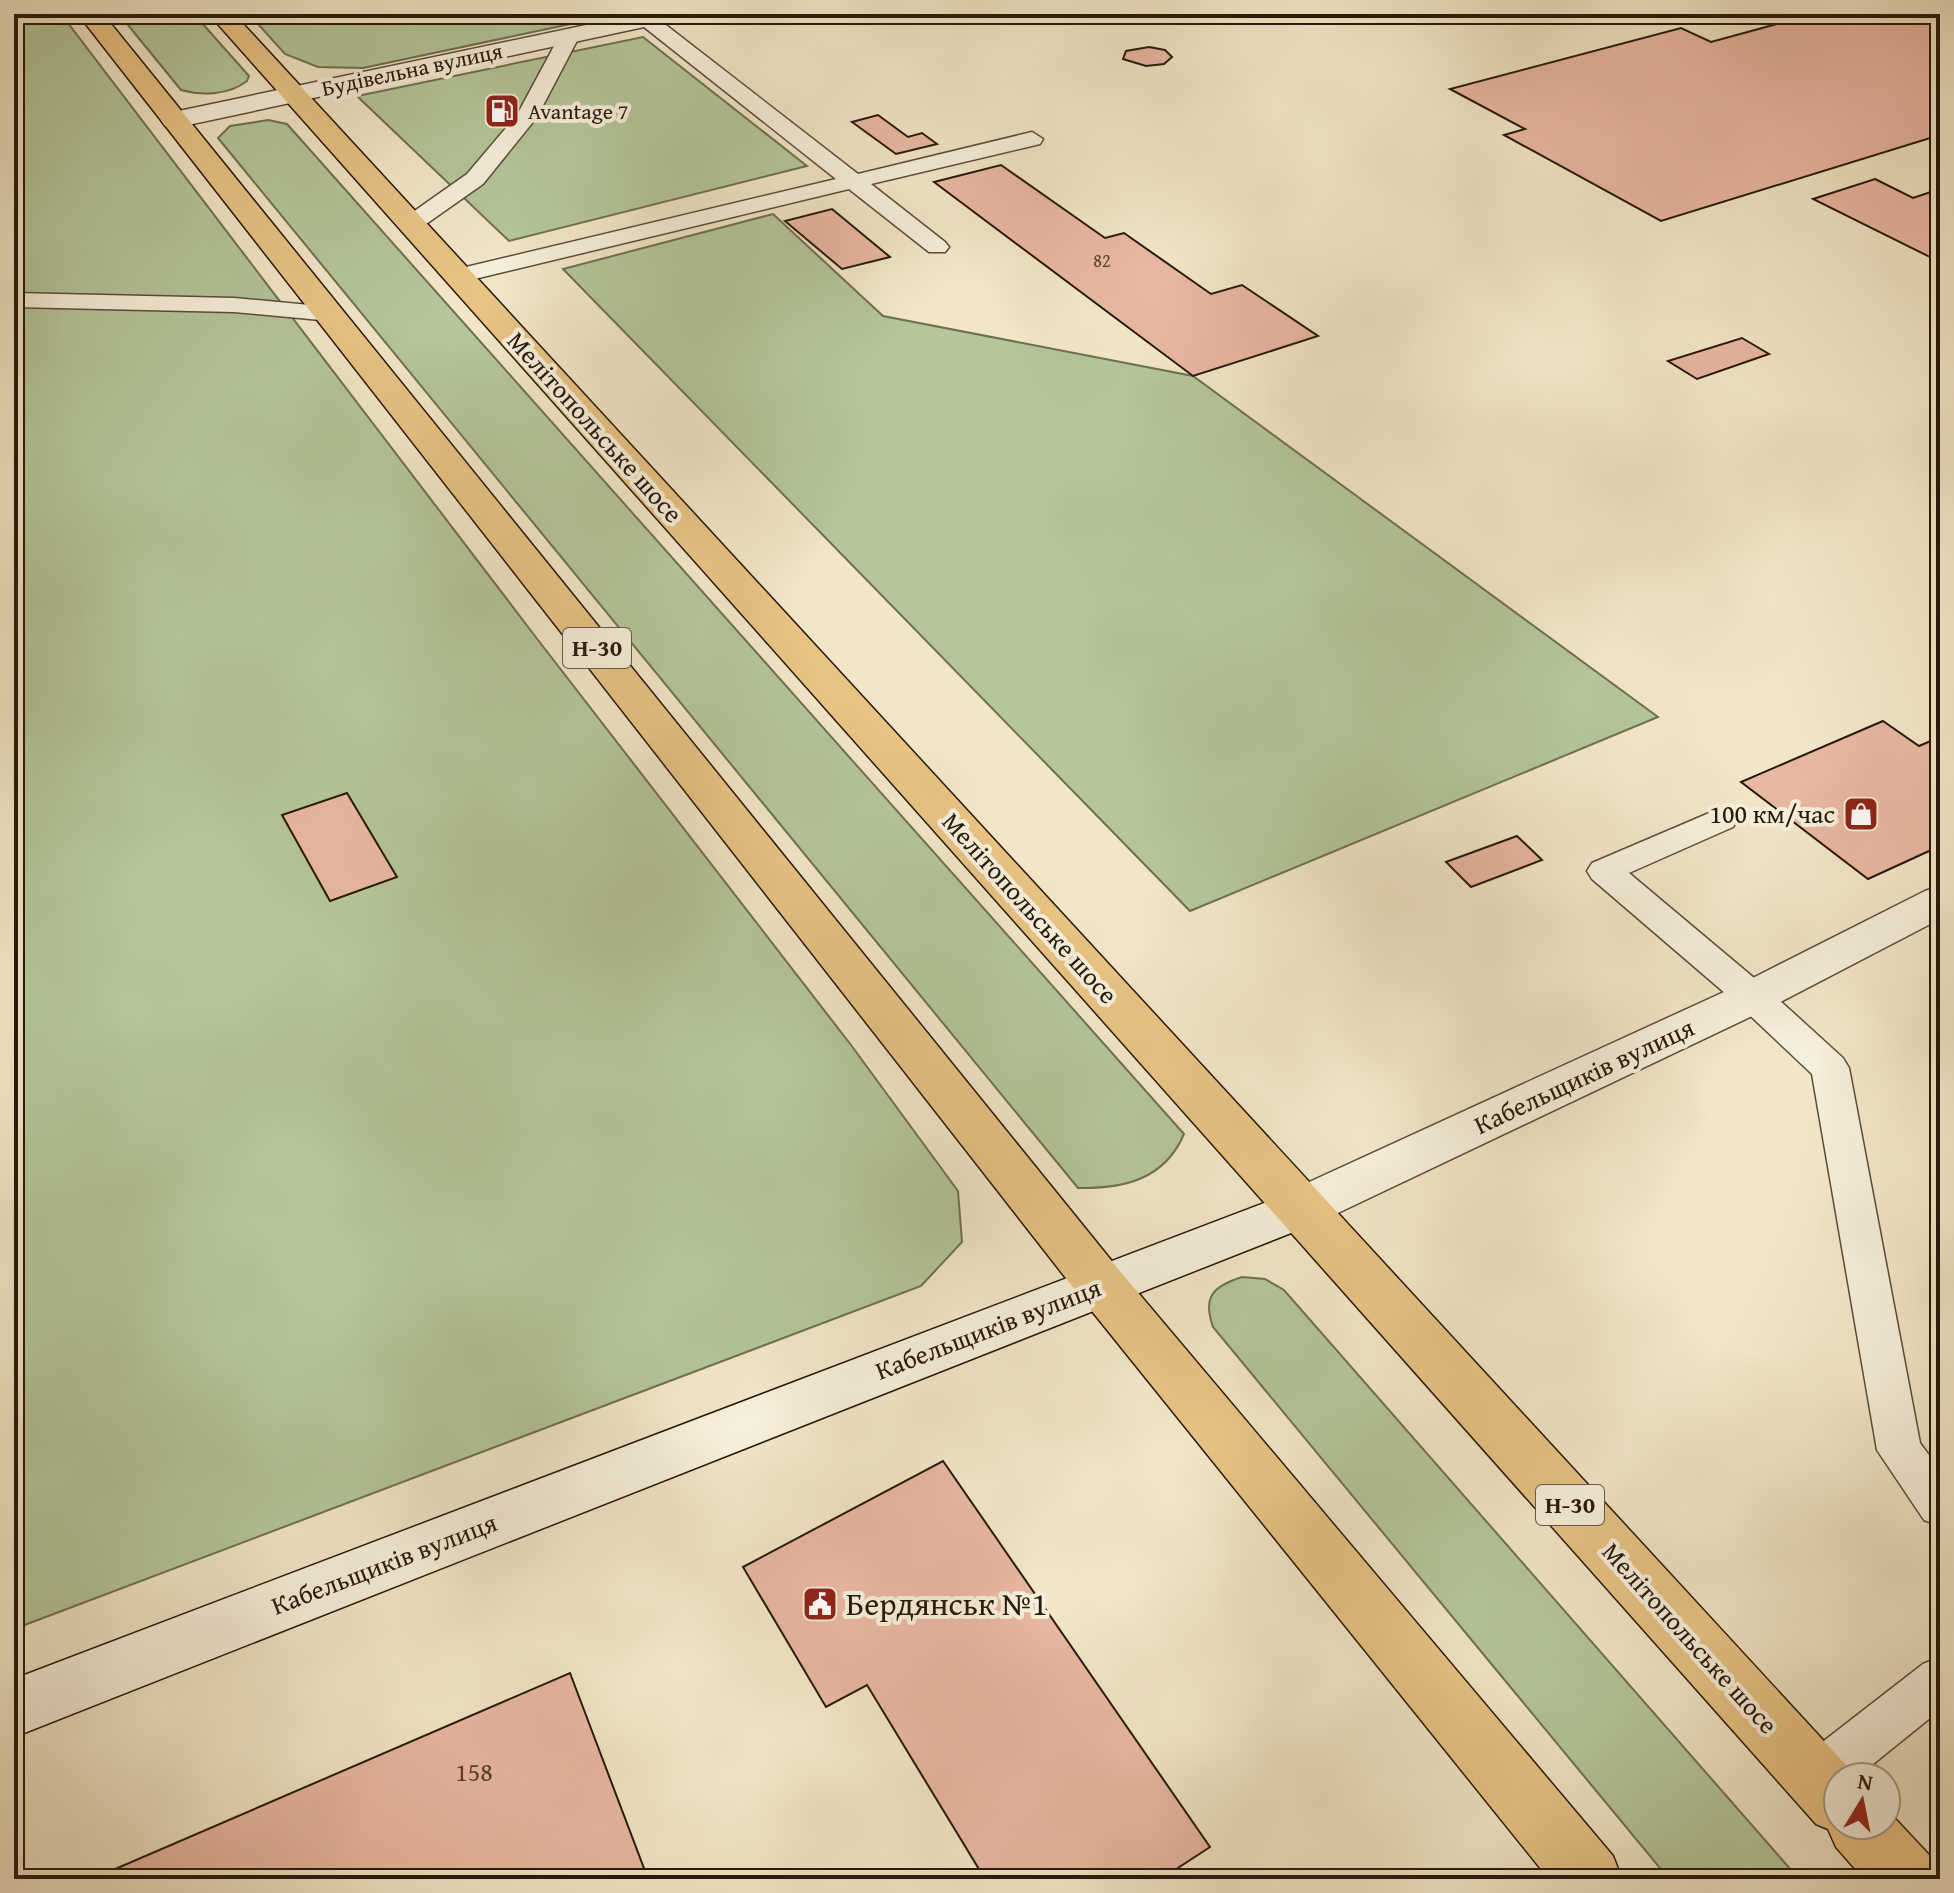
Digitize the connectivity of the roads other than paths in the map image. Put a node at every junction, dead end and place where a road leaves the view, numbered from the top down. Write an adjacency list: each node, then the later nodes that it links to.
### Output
1 (90, 14): 7 (main road, Н-30)
2 (221, 14): 6 (main road, Мелітопольське шосе / Н-30)
3 (672, 14): 4 (street, Будівельна вулиця)
4 (646, 19): 5 (street, Будівельна вулиця); 9 (lane)
5 (578, 27): 6 (street, Будівельна вулиця); 10 (lane)
6 (294, 94): 7 (street, Будівельна вулиця); 10 (main road, Мелітопольське шосе / Н-30)
7 (174, 120): 14 (main road, Н-30)
8 (1032, 139): 9 (lane)
9 (852, 182): 11 (lane); 12 (lane)
10 (411, 224): 12 (main road, Мелітопольське шосе / Н-30)
11 (937, 247)
12 (458, 276): 18 (main road, Мелітопольське шосе / Н-30)
13 (14, 300): 14 (lane)
14 (331, 314): 19 (main road, Н-30)
15 (1721, 819): 17 (lane)
16 (1940, 901): 17 (street, Кабельщиків вулиця)
17 (1753, 997): 18 (street, Кабельщиків вулиця); 20 (lane)
18 (1301, 1208): 19 (street, Кабельщиків вулиця); 24 (main road, Мелітопольське шосе / Н-30)
19 (1101, 1285): 22 (street, Кабельщиків вулиця); 26 (main road, Н-30)
20 (1940, 1506)
21 (1940, 1680): 23 (lane)
22 (14, 1708)
23 (1857, 1761)
24 (1822, 1784)
25 (1873, 1841): 27 (main road)
26 (1590, 1879)
27 (1907, 1879)

